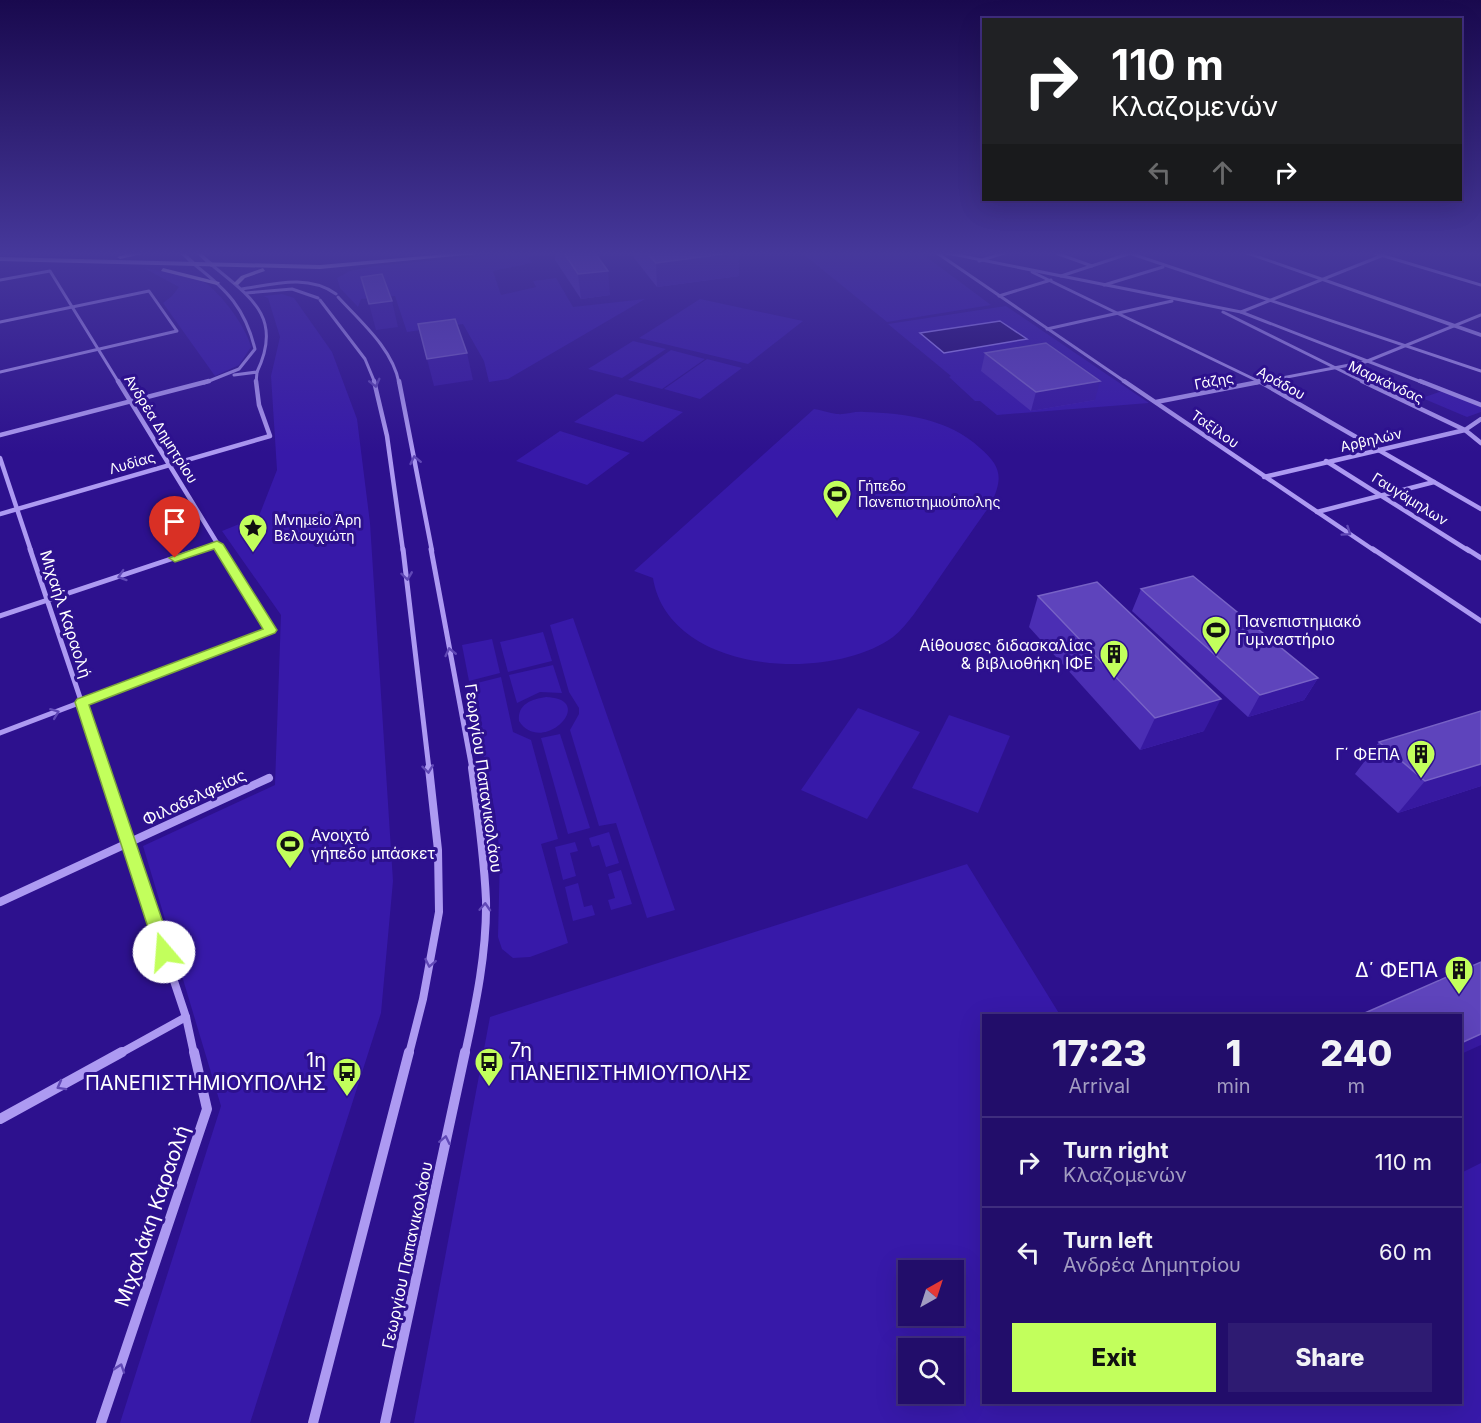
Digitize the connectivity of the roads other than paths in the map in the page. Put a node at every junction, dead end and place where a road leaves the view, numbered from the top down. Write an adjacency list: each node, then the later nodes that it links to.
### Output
1 (80, 319): 19 (street, Ανδρέα Δημητρίου)
2 (169, 319): 19 (street)
3 (246, 319): 25 (street)
4 (265, 319): 24 (street)
5 (335, 319): 58 (street, one-way to 58)
6 (359, 319): 59 (street, Γεωργίου Παπανικολάου, one-way to 6)
7 (1033, 319): 16 (street, Ταξίλου)
8 (1092, 319): 16 (street)
9 (1128, 319): 26 (street, Αράδου)
10 (1237, 319): 21 (street, Μαρκάνδας)
11 (1261, 319): 20 (street)
12 (1326, 319): 18 (street)
13 (1436, 319): 15 (street)
14 (1471, 319): 15 (street, Γάζης)
15 (1455, 326): 17 (street); 18 (street, Γάζης)
16 (1047, 329): 28 (street, Ταξίλου)
17 (1481, 335)
18 (1408, 346): 20 (street, Γάζης); 22 (street)
19 (98, 349): 23 (street); 27 (street, Ανδρέα Δημητρίου)
20 (1365, 362): 21 (street, Γάζης); 29 (street)
21 (1334, 369): 26 (street, Γάζης); 31 (street, Μαρκάνδας)
22 (1481, 371)
23 (0, 372)
24 (257, 372): 25 (street); 37 (street, Λυδίας)
25 (225, 377): 27 (street)
26 (1260, 382): 28 (street, Γάζης); 34 (street, Αράδου)
27 (130, 402): 32 (street); 37 (street, Ανδρέα Δημητρίου)
28 (1156, 402): 38 (street, Ταξίλου)
29 (1481, 405)
30 (1481, 419): 31 (street, Αρβηλών)
31 (1465, 430): 33 (street, Μαρκάνδας); 34 (street, Αρβηλών)
32 (0, 435)
33 (1481, 442)
34 (1377, 449): 36 (street, Αρβηλών); 39 (street, Αράδου)
35 (0, 458): 41 (street, Μιχαήλ Καραολή)
36 (1326, 461): 38 (street, Αρβηλών); 40 (street, Γαυγάμηλων)
37 (169, 465): 41 (street, Λυδίας); 45 (street, Ανδρέα Δημητρίου)
38 (1264, 477): 43 (street, Ταξίλου)
39 (1434, 482): 40 (street); 42 (street, Αράδου)
40 (1380, 495): 43 (street); 46 (street, Γαυγάμηλων)
41 (17, 509): 44 (street, Λυδίας); 47 (street, Μιχαήλ Καραολή)
42 (1481, 509)
43 (1317, 512): 49 (street, Ταξίλου, one-way to 49)
44 (0, 514)
45 (217, 544): 47 (street, one-way to 47); 50 (street, Ανδρέα Δημητρίου)
46 (1481, 558)
47 (47, 600): 48 (street); 50 (street, Μιχαήλ Καραολή)
48 (0, 616)
49 (1481, 621)
50 (81, 702): 51 (street, one-way to 50); 53 (street, Μιχαήλ Καραολή)
51 (0, 734)
52 (269, 778): 53 (street, Φιλαδελφείας)
53 (128, 843): 54 (street, Φιλαδελφείας); 55 (street, Μιχαήλ Καραολή)
54 (0, 902)
55 (186, 1017): 56 (street, one-way to 56); 57 (street, Μιχαλάκη Καραολή, one-way to 55)
56 (0, 1119)
57 (101, 1423)
58 (313, 1423)
59 (385, 1423)

